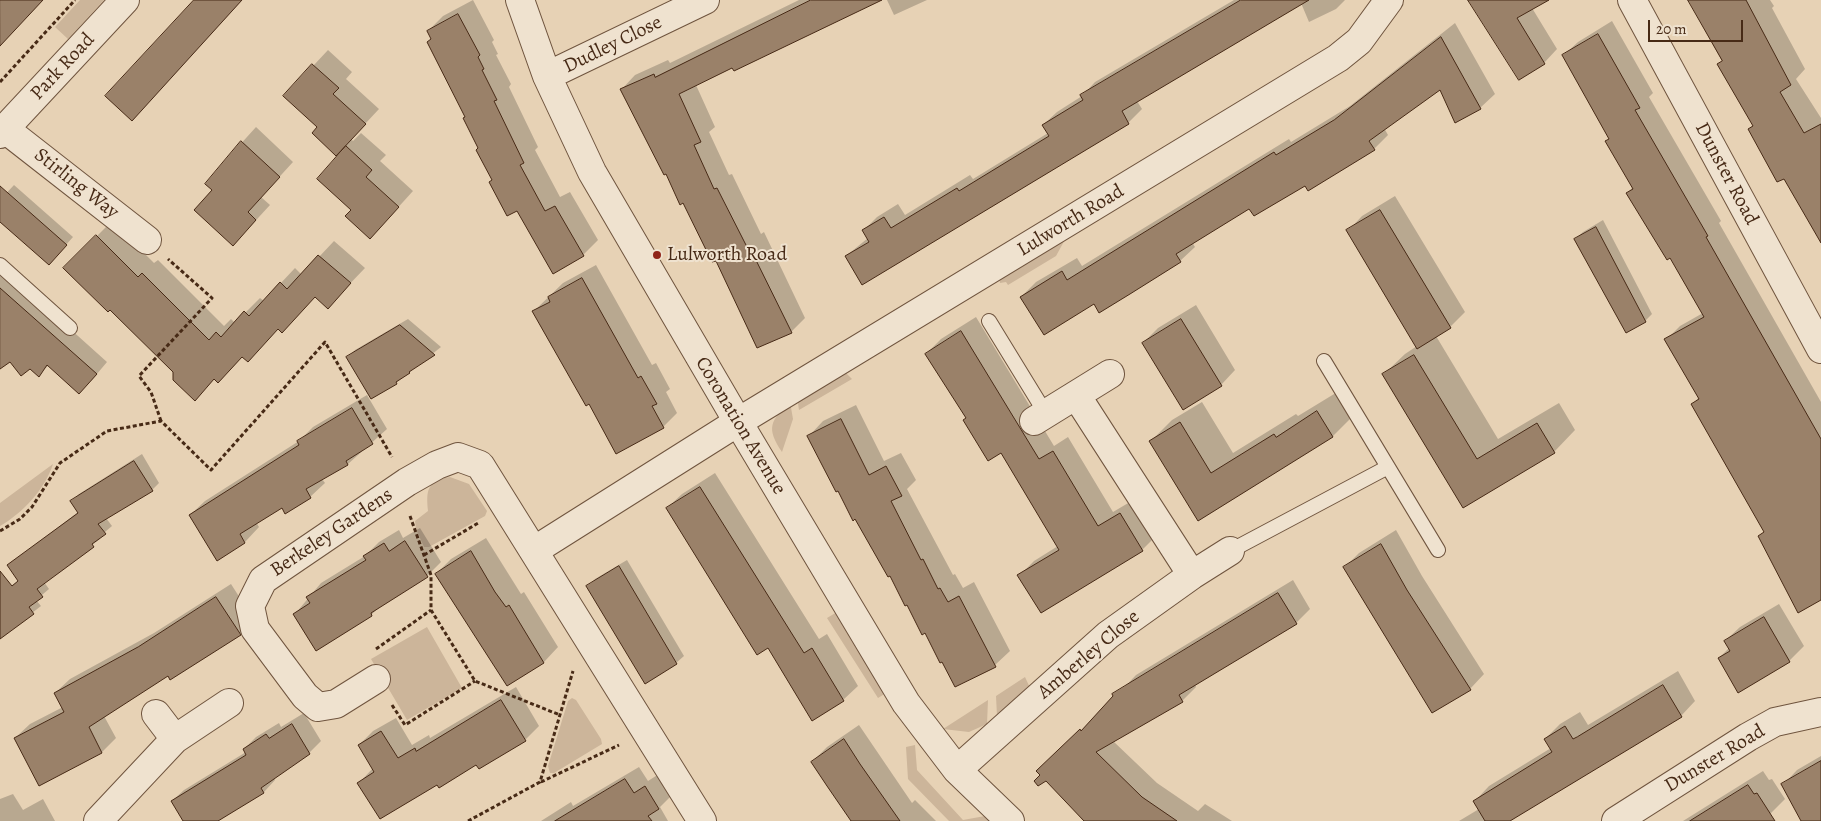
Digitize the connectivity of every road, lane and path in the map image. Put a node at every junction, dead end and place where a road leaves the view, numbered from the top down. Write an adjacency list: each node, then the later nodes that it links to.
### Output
1 (75, 0): 8 (path)
2 (125, 0): 9 (street, Park Road)
3 (520, 0): 7 (street, Coronation Avenue)
4 (706, 0): 7 (street, Dudley Close)
5 (1389, 0): 20 (street, Lulworth Road)
6 (1632, 0): 14 (street, Dunster Road)
7 (547, 76): 20 (street, Coronation Avenue)
8 (0, 82)
9 (3, 132): 10 (street, Stirling Way)
10 (147, 240): 19 (path)
11 (0, 265): 13 (lane)
12 (989, 321): 18 (lane)
13 (70, 328)
14 (1821, 349)
15 (1324, 361): 21 (lane)
16 (1110, 374): 17 (street)
17 (1076, 395): 18 (street); 29 (street)
18 (1040, 418)
19 (161, 422): 22 (path); 24 (path)
20 (738, 422): 25 (street); 38 (street, Coronation Avenue)
21 (1388, 467): 26 (lane); 27 (lane)
22 (407, 482): 23 (street, Berkeley Gardens); 28 (path); 31 (street, Berkeley Gardens)
23 (507, 506): 25 (street, Berkeley Gardens); 28 (path)
24 (0, 531)
25 (534, 550): 30 (street, Berkeley Gardens)
26 (1438, 550)
27 (1230, 551): 29 (street, Amberley Close)
28 (424, 555): 35 (path)
29 (1192, 575): 38 (street, Amberley Close)
30 (584, 632): 35 (path); 36 (street, Berkeley Gardens)
31 (376, 679)
32 (229, 703): 37 (street)
33 (1821, 712): 44 (street, Dunster Road)
34 (156, 714): 37 (street)
35 (560, 715): 39 (path)
36 (646, 732): 39 (path); 42 (street, Berkeley Gardens)
37 (175, 738): 40 (street)
38 (957, 770): 43 (street, Coronation Avenue)
39 (540, 782): 41 (path)
40 (98, 821)
41 (468, 821)
42 (702, 821)
43 (1010, 821)
44 (1616, 821)

